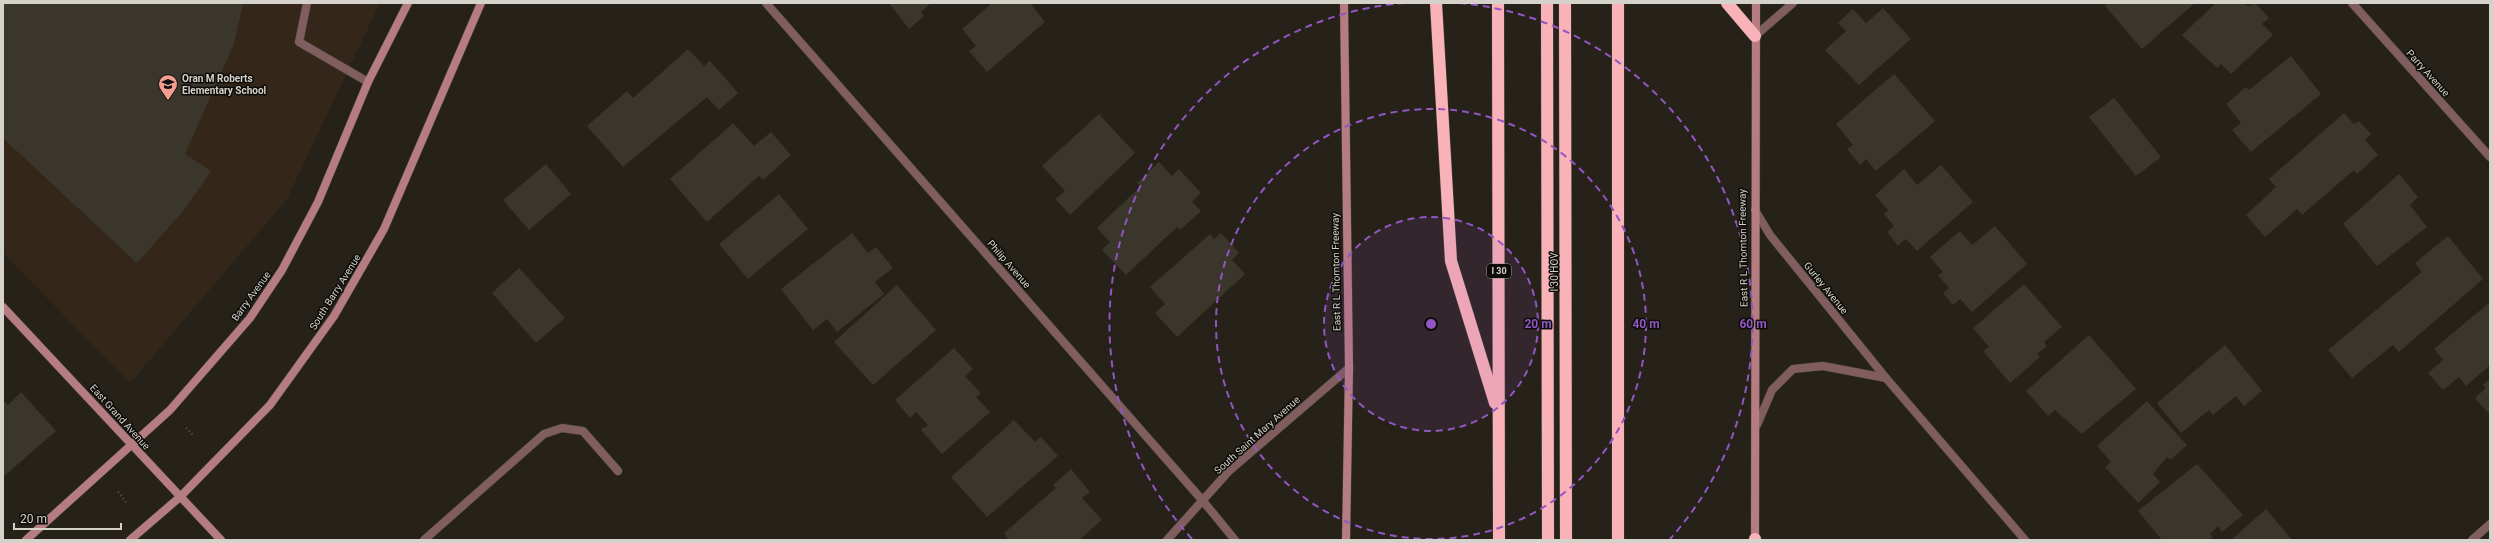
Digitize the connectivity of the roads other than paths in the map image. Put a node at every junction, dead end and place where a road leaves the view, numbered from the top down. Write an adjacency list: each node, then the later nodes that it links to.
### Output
1 (307, 3): 16 (street)
2 (408, 3): 16 (main road, Barry Avenue)
3 (481, 3): 26 (main road, South Barry Avenue)
4 (766, 3): 27 (street, Philip Avenue)
5 (1344, 3): 20 (main road, East R L Thornton Freeway)
6 (1436, 3): 22 (highway)
7 (1498, 3): 22 (highway, I 30)
8 (1547, 3): 37 (highway, I 30 HOV)
9 (1565, 3): 38 (highway, I 30 HOV)
10 (1618, 3): 39 (highway)
11 (1727, 3): 15 (highway)
12 (1756, 3): 15 (main road, East R L Thornton Freeway)
13 (1793, 3): 15 (street)
14 (2352, 3): 17 (street, Parry Avenue)
15 (1755, 36): 18 (main road, East R L Thornton Freeway)
16 (368, 82): 24 (main road, Barry Avenue)
17 (2490, 157)
18 (1754, 208): 21 (street, Gurley Avenue); 23 (main road, East R L Thornton Freeway)
19 (3, 307): 24 (main road, East Grand Avenue)
20 (1349, 368): 27 (street, South Saint Mary Avenue); 35 (main road, East R L Thornton Freeway)
21 (1886, 378): 23 (street); 41 (street, Gurley Avenue)
22 (1499, 415): 36 (highway, I 30)
23 (1757, 425): 40 (main road, East R L Thornton Freeway)
24 (132, 446): 26 (main road, East Grand Avenue); 29 (main road, Barry Avenue)
25 (618, 471): 32 (street)
26 (180, 497): 30 (main road, South Barry Avenue); 31 (main road, East Grand Avenue)
27 (1203, 500): 33 (street, South Saint Mary Avenue); 34 (street, Philip Avenue)
28 (2490, 524): 42 (street)
29 (26, 540)
30 (130, 540)
31 (221, 540)
32 (424, 540)
33 (1167, 540)
34 (1235, 540)
35 (1346, 540)
36 (1499, 540)
37 (1548, 540)
38 (1566, 540)
39 (1618, 540)
40 (1755, 540)
41 (2025, 540)
42 (2472, 540)

